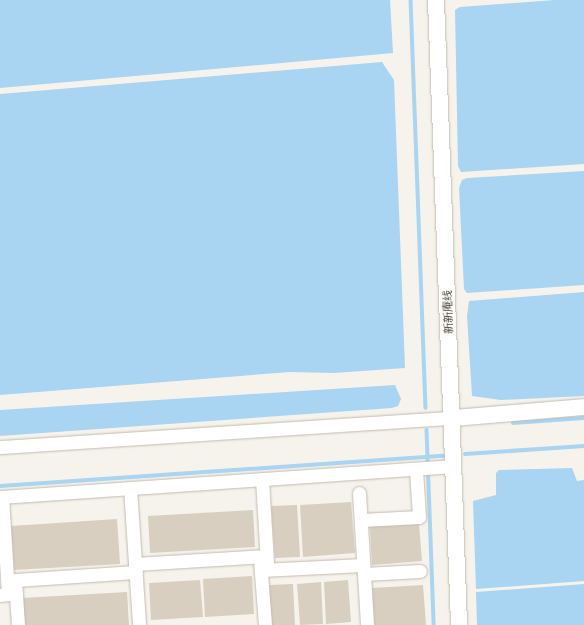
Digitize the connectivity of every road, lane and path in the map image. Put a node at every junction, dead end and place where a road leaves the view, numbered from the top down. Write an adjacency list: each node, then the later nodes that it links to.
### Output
1 (436, 0): 3 (street, 新新庵线)
2 (584, 407): 3 (street)
3 (453, 418): 4 (street); 5 (street, 新新庵线)
4 (0, 447)
5 (454, 466): 6 (street); 22 (street, 新新庵线)
6 (424, 468): 7 (street); 11 (street)
7 (262, 480): 8 (street); 12 (street)
8 (130, 488): 10 (street); 13 (street)
9 (360, 493): 11 (street)
10 (1, 497): 16 (street)
11 (361, 520): 14 (street)
12 (264, 563): 13 (street); 14 (street); 20 (street)
13 (135, 568): 16 (street); 19 (street)
14 (364, 570): 15 (street); 21 (street)
15 (420, 571)
16 (11, 580): 17 (street)
17 (8, 594): 18 (street)
18 (18, 625)
19 (139, 625)
20 (264, 625)
21 (367, 625)
22 (459, 625)

